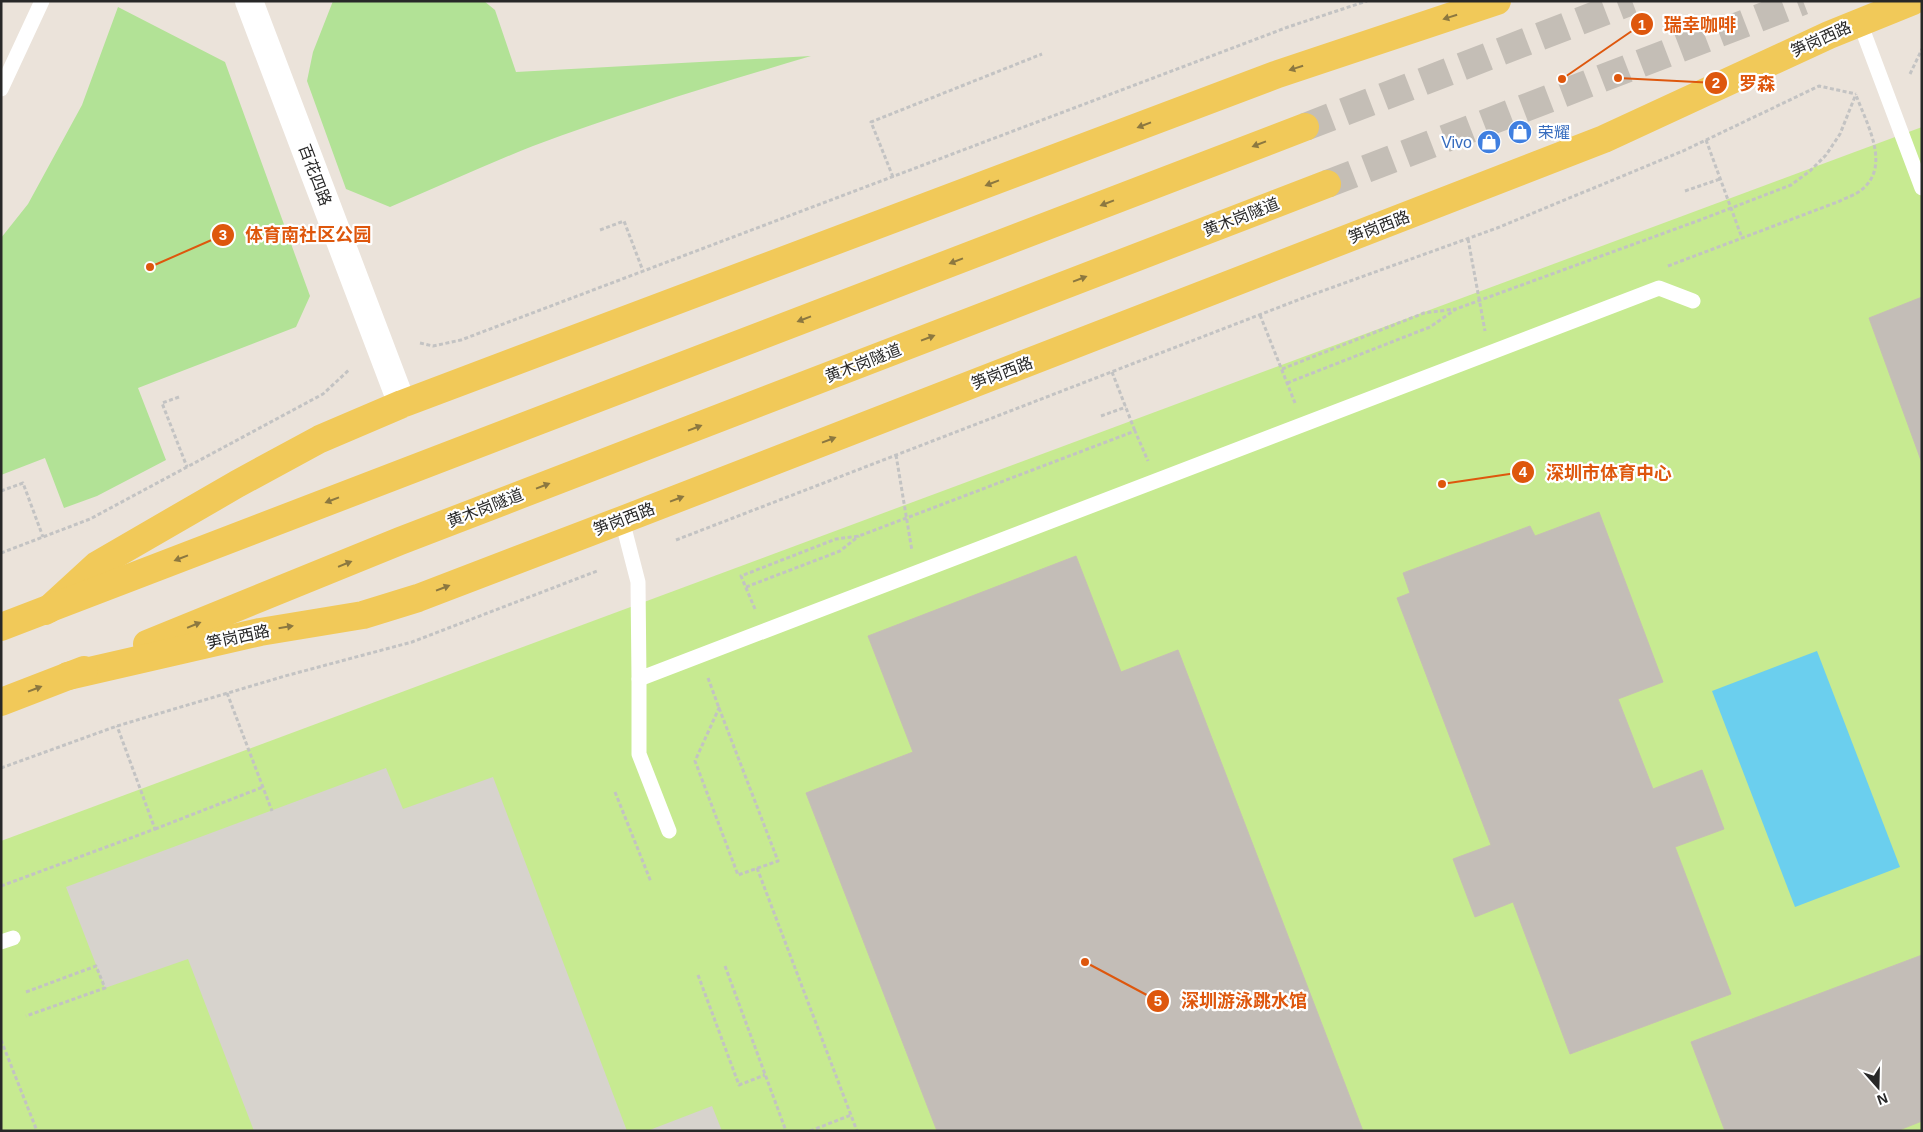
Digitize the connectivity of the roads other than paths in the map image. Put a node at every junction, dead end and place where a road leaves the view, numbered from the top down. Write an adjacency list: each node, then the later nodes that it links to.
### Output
1 (42, 1): 6 (lane)
2 (1497, 1): 11 (main road, one-way to 11)
3 (1913, 1): 5 (main road, 笋岗西路)
4 (248, 2): 11 (street, 百花四路)
5 (1860, 23): 9 (lane); 12 (main road, 笋岗西路, one-way to 5)
6 (1, 89)
7 (1305, 127): 14 (main road, one-way to 14)
8 (1326, 184): 13 (main road, 黄木岗隧道, one-way to 8)
9 (1922, 188)
10 (1693, 301): 17 (lane)
11 (402, 404): 14 (main road)
12 (622, 520): 16 (main road, 笋岗西路, one-way to 12); 17 (lane)
13 (400, 541): 16 (main road, 笋岗西路, one-way to 13)
14 (49, 609): 15 (main road)
15 (1, 627)
16 (68, 676): 18 (main road, 笋岗西路, one-way to 16)
17 (638, 678): 19 (lane)
18 (1, 702)
19 (669, 831)

